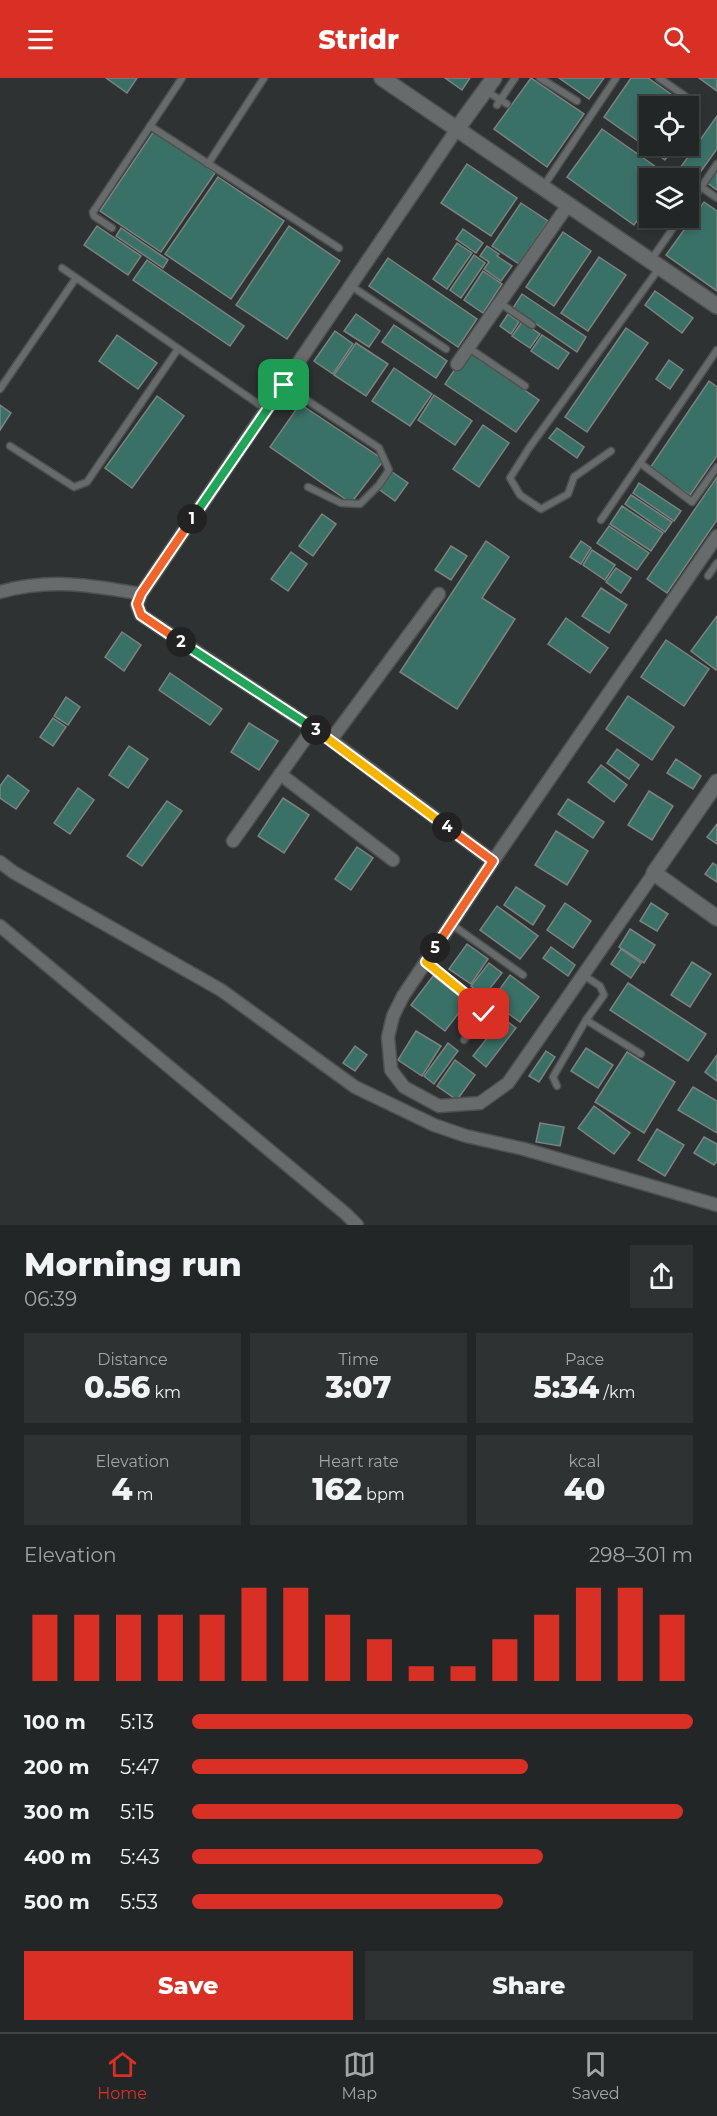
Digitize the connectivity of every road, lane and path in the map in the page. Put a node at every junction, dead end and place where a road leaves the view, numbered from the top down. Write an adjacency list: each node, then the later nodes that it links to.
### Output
1 (182, 78): 13 (lane)
2 (264, 78): 15 (lane)
3 (382, 78): 14 (street)
4 (515, 78): 11 (lane)
5 (540, 78): 10 (lane)
6 (616, 78): 17 (lane)
7 (659, 78): 9 (lane)
8 (490, 84): 11 (lane); 14 (street)
9 (685, 96)
10 (578, 101)
11 (498, 102): 12 (lane)
12 (507, 104)
13 (150, 126): 15 (lane); 22 (lane)
14 (457, 129): 17 (street); 28 (street)
15 (208, 164): 24 (lane)
16 (717, 164): 18 (lane)
17 (543, 187): 21 (street)
18 (701, 187): 19 (lane); 20 (lane)
19 (699, 190)
20 (717, 198)
21 (568, 205): 25 (street); 29 (street)
22 (112, 228)
23 (675, 228): 25 (lane)
24 (339, 248)
25 (655, 264): 30 (street); 42 (lane)
26 (62, 268): 27 (lane)
27 (76, 278): 33 (lane); 39 (lane)
28 (351, 286): 34 (lane); 37 (street)
29 (499, 303): 31 (lane); 32 (street)
30 (717, 306)
31 (532, 325)
32 (468, 347): 36 (street); 38 (lane)
33 (178, 349): 40 (lane); 41 (lane)
34 (446, 349)
35 (717, 350): 43 (lane)
36 (457, 364)
37 (284, 385): 40 (street); 45 (lane)
38 (525, 386)
39 (0, 389)
40 (267, 410): 51 (street)
41 (10, 446)
42 (610, 451)
43 (639, 463): 44 (lane); 46 (lane)
44 (717, 467)
45 (308, 487)
46 (601, 520)
47 (717, 536): 59 (street)
48 (717, 562): 49 (lane)
49 (708, 576)
50 (0, 592): 51 (street)
51 (141, 594): 53 (street)
52 (439, 594): 54 (street)
53 (313, 728): 54 (street); 55 (street)
54 (331, 740): 59 (street)
55 (280, 774): 57 (street); 58 (street)
56 (717, 782): 61 (street)
57 (233, 841)
58 (393, 860)
59 (493, 861): 63 (street)
60 (0, 862): 73 (street)
61 (654, 873): 62 (street); 67 (street)
62 (717, 918)
63 (451, 924): 65 (street); 66 (lane)
64 (0, 926): 75 (street)
65 (426, 962): 69 (lane); 72 (street)
66 (523, 975)
67 (583, 975): 68 (lane); 72 (street)
68 (586, 1020): 70 (lane); 71 (lane)
69 (464, 1040)
70 (641, 1054)
71 (557, 1086)
72 (439, 1106): 73 (street)
73 (434, 1125): 74 (street)
74 (717, 1205)
75 (357, 1225)

